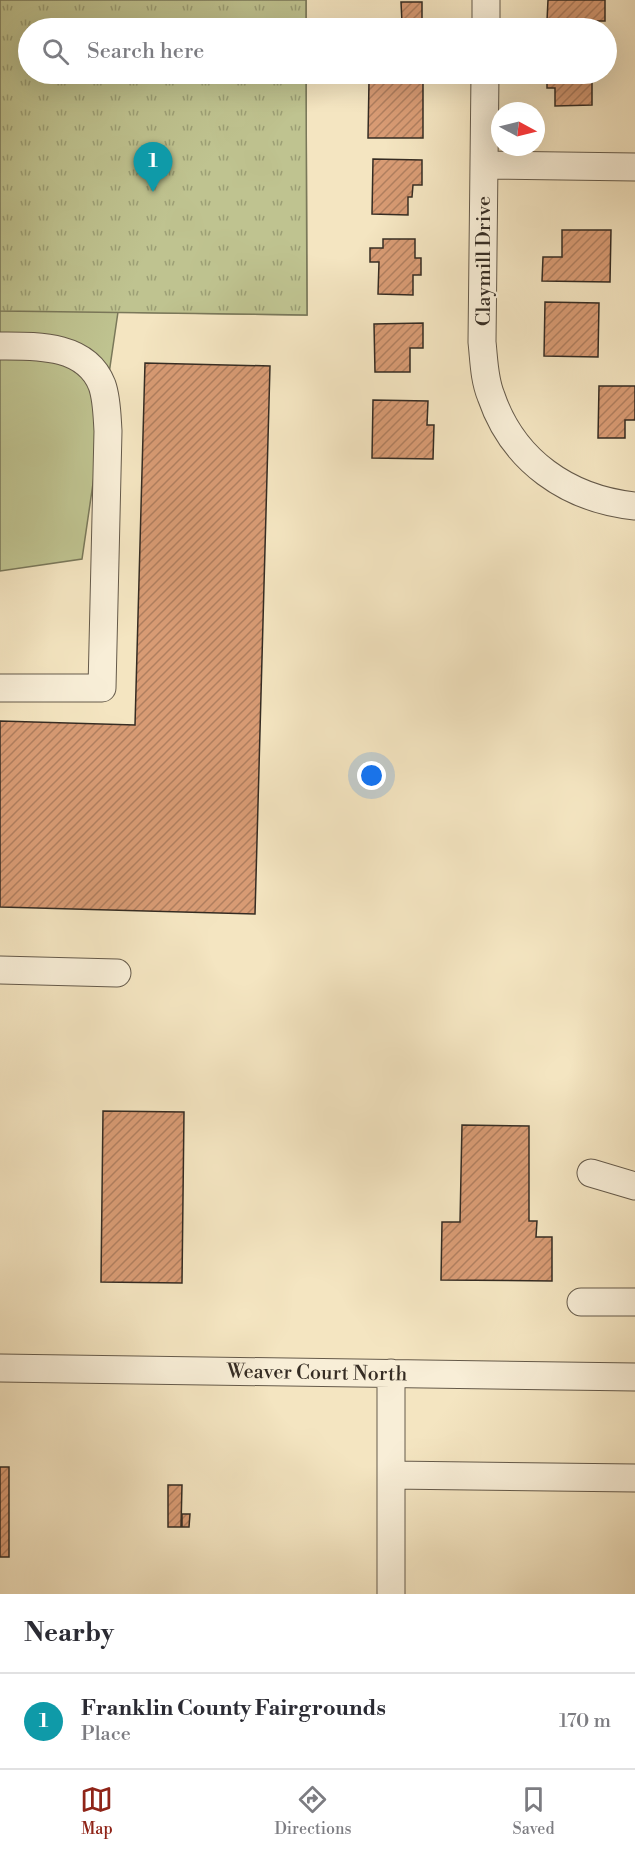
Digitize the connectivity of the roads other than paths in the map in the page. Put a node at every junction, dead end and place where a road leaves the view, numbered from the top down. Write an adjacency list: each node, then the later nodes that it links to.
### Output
1 (486, 0): 2 (street)
2 (486, 18)
3 (485, 84): 4 (street, Claymill Drive)
4 (484, 165): 5 (street); 7 (street, Claymill Drive)
5 (635, 167)
6 (0, 346): 8 (street)
7 (635, 506)
8 (0, 688)
9 (0, 970): 10 (street)
10 (117, 973)
11 (591, 1173): 12 (street)
12 (635, 1186)
13 (581, 1302): 14 (street)
14 (635, 1302)
15 (0, 1368): 16 (street, Weaver Court North)
16 (392, 1373): 17 (street, Weaver Court North); 18 (street)
17 (635, 1377)
18 (391, 1476): 19 (street); 20 (street)
19 (635, 1478)
20 (391, 1594)

